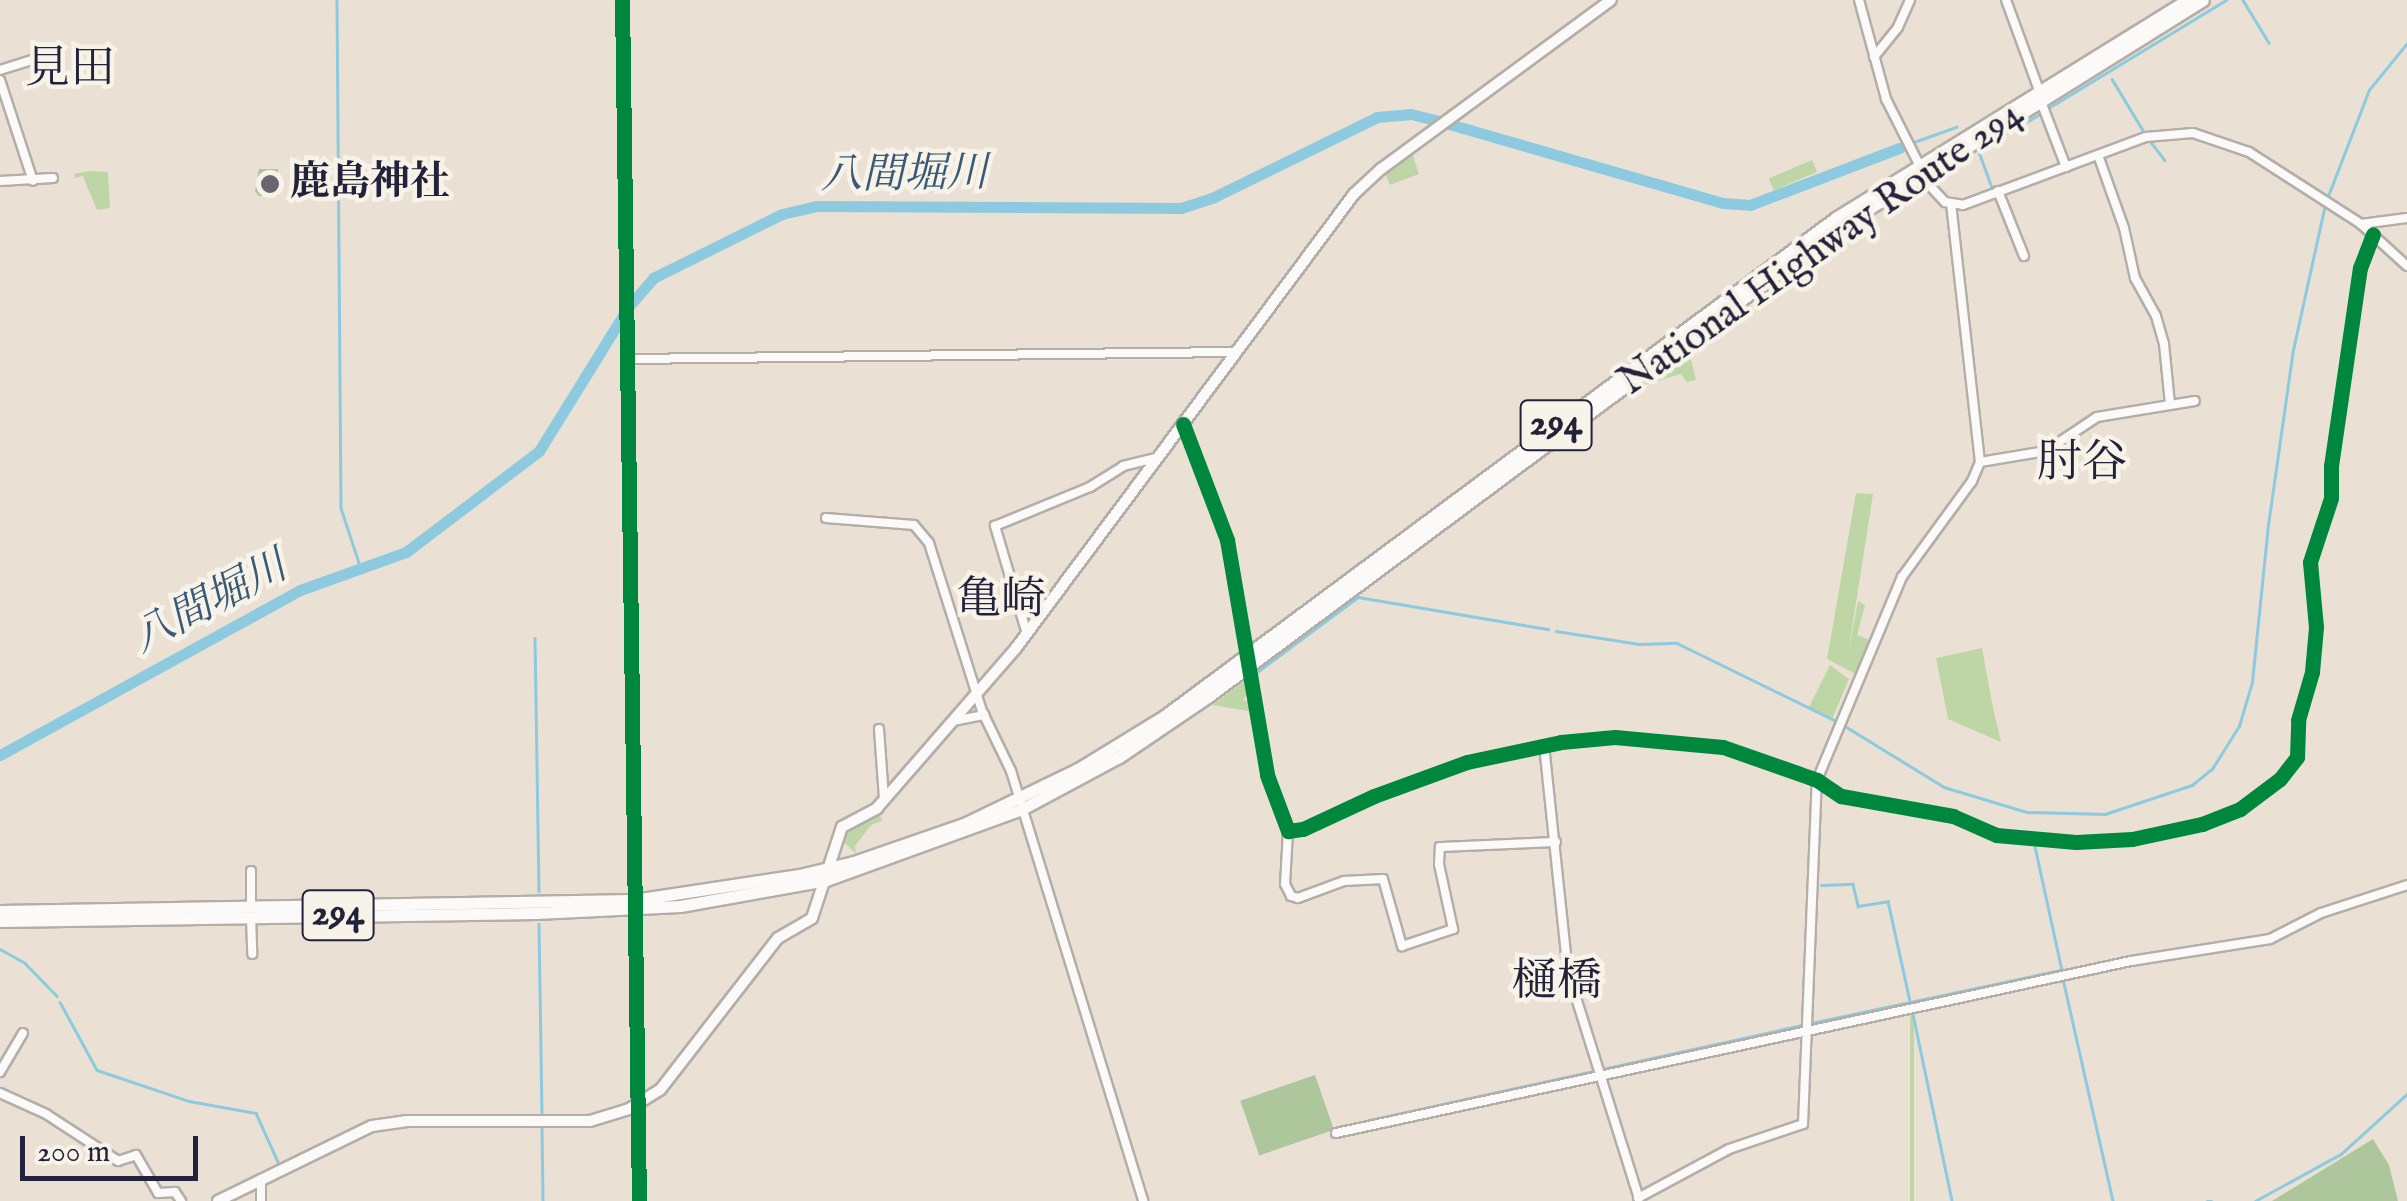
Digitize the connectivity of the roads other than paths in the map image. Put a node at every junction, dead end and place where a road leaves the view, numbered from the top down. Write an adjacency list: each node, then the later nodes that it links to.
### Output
1 (622, 0): 27 (street)
2 (1610, 0): 26 (main road)
3 (1858, 0): 9 (street)
4 (1910, 0): 9 (street)
5 (2006, 0): 12 (street)
6 (2187, 0): 12 (highway, National Highway Route 294 / 294)
7 (2203, 0): 12 (highway, National Highway Route 294 / 294)
8 (51, 54): 10 (street)
9 (1874, 56): 15 (street)
10 (0, 70)
11 (0, 80): 18 (street)
12 (2040, 94): 14 (street); 15 (highway, National Highway Route 294 / 294)
13 (2098, 155): 14 (street); 22 (street); 29 (street)
14 (2066, 167): 19 (street)
15 (1920, 168): 20 (street); 35 (highway, National Highway Route 294 / 294)
16 (53, 178): 18 (street)
17 (0, 181): 18 (street)
18 (33, 181)
19 (1998, 192): 20 (street); 24 (street)
20 (1951, 205): 32 (street)
21 (2407, 218): 22 (street)
22 (2361, 224): 23 (street)
23 (2373, 234): 25 (street); 41 (street)
24 (2024, 256)
25 (2407, 266)
26 (1236, 352): 27 (street); 30 (main road)
27 (628, 360): 49 (street)
28 (2195, 401): 29 (street)
29 (2170, 404): 32 (street)
30 (1183, 424): 31 (main road); 35 (street)
31 (1158, 457): 34 (main road); 34 (street)
32 (1980, 462): 41 (street)
33 (826, 518): 36 (street)
34 (1027, 634): 36 (main road)
35 (1246, 662): 43 (highway, National Highway Route 294 / 294); 44 (street)
36 (977, 694): 37 (street); 38 (main road)
37 (984, 715): 38 (street); 43 (street)
38 (953, 721): 42 (main road)
39 (878, 729): 42 (street)
40 (1544, 746): 41 (street); 44 (street); 45 (street)
41 (1817, 780): 54 (street)
42 (884, 798): 47 (main road)
43 (1020, 804): 47 (highway, National Highway Route 294 / 294); 67 (street)
44 (1288, 831): 45 (street)
45 (1556, 842): 57 (street)
46 (251, 871): 51 (street)
47 (827, 874): 49 (highway, National Highway Route 294 / 294); 59 (main road)
48 (2407, 886): 54 (street)
49 (634, 905): 51 (highway, National Highway Route 294 / 294); 59 (street)
50 (0, 911): 51 (highway, National Highway Route 294 / 294)
51 (251, 912): 52 (highway, National Highway Route 294 / 294); 53 (street)
52 (0, 921)
53 (252, 954)
54 (1806, 1026): 57 (street); 62 (street)
55 (23, 1033): 56 (street)
56 (0, 1072)
57 (1597, 1072): 60 (street); 62 (street)
58 (0, 1093): 63 (street)
59 (638, 1105): 61 (main road); 66 (street)
60 (1336, 1133)
61 (261, 1179): 64 (main road); 65 (street)
62 (1639, 1200)
63 (181, 1201)
64 (218, 1201)
65 (261, 1201)
66 (639, 1201)
67 (1142, 1201)

